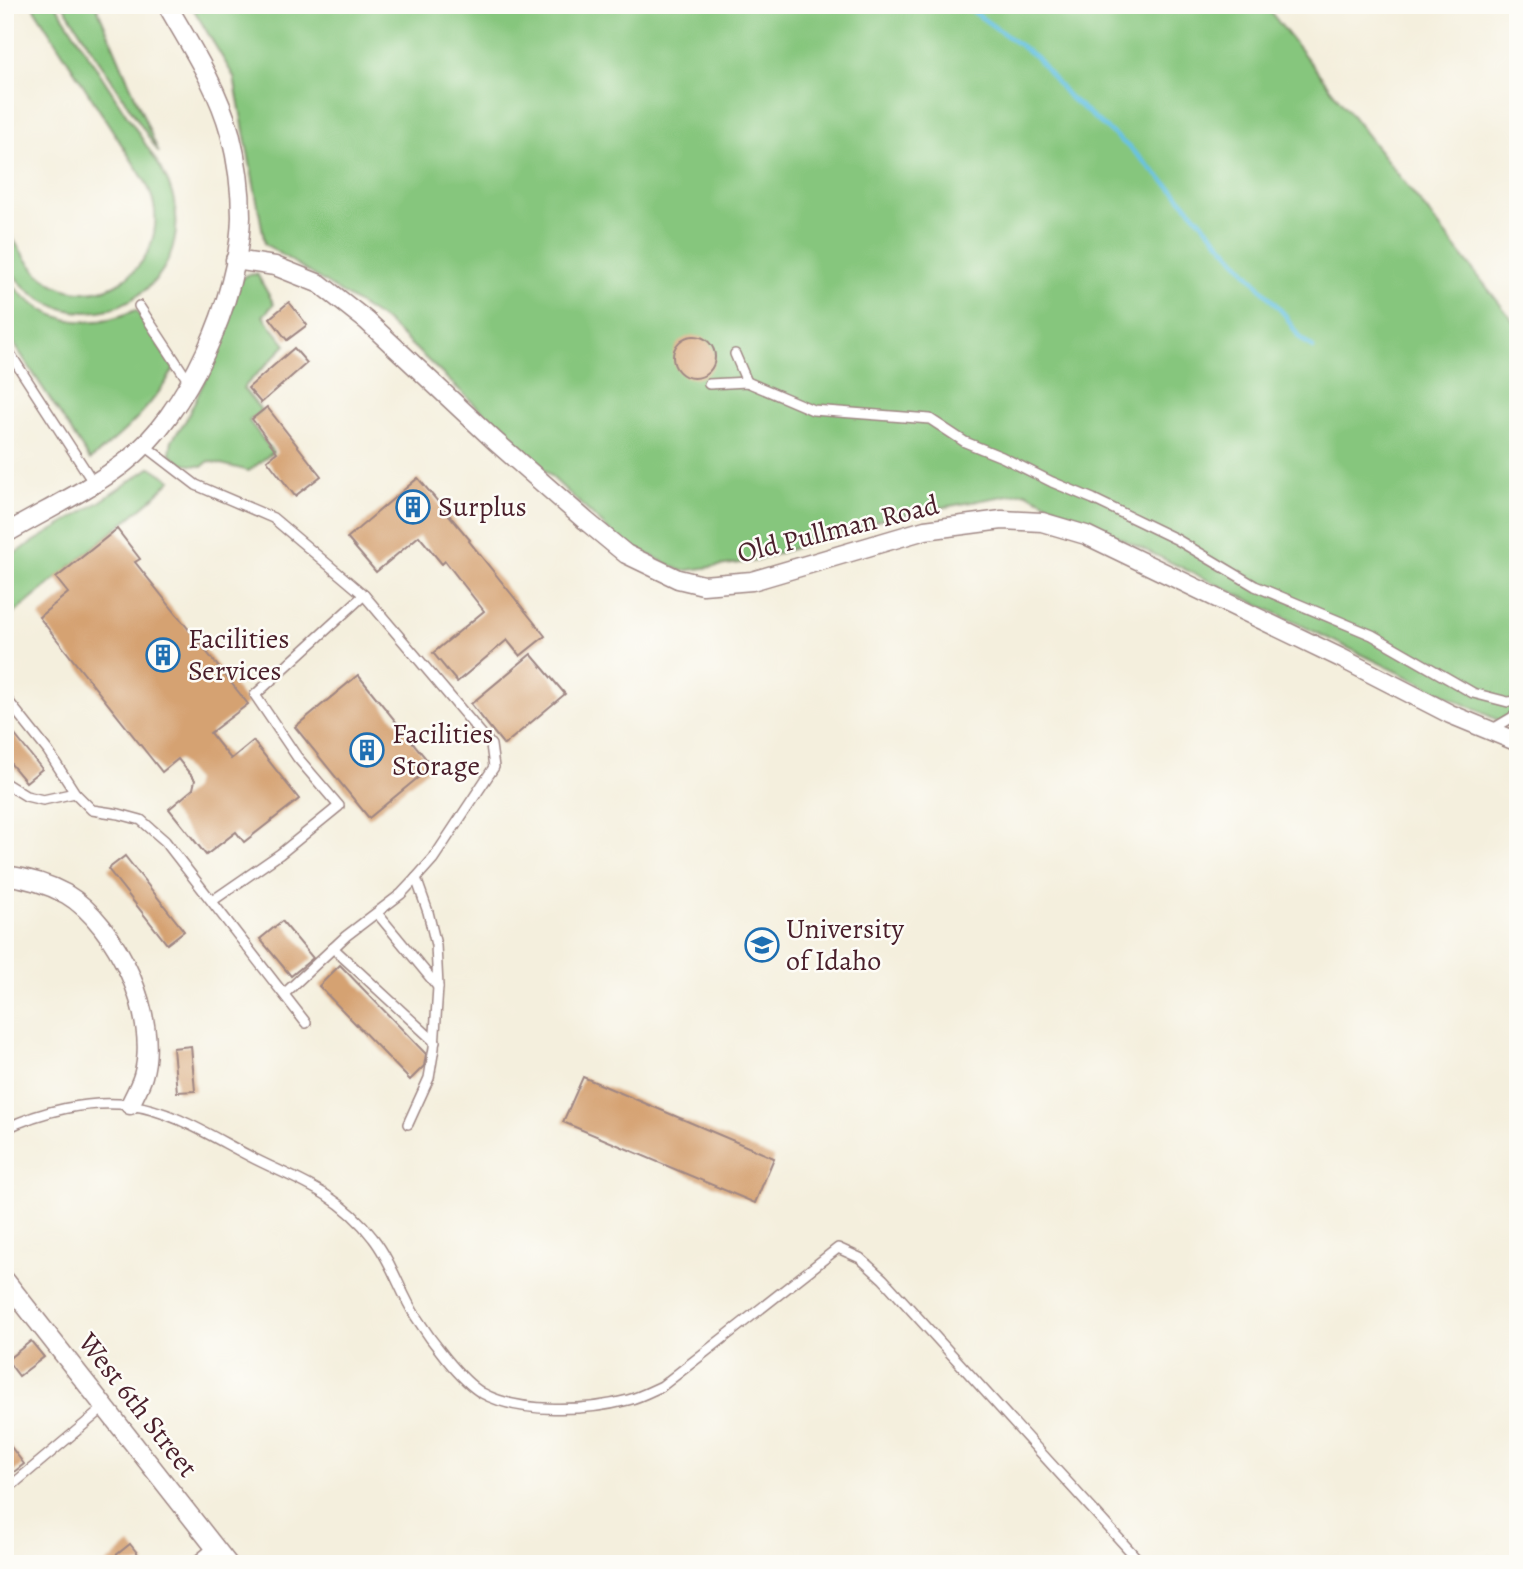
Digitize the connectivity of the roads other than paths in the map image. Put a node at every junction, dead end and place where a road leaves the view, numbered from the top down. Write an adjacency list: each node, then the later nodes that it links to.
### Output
1 (167, 5): 2 (street)
2 (235, 260): 7 (street); 16 (street, Old Pullman Road)
3 (139, 306): 7 (lane)
4 (5, 346): 10 (lane)
5 (736, 354): 6 (lane)
6 (747, 382): 8 (lane); 14 (lane)
7 (190, 384): 9 (street)
8 (709, 384)
9 (144, 445): 10 (street); 12 (lane)
10 (93, 482): 11 (street)
11 (5, 534)
12 (365, 595): 21 (lane); 22 (lane)
13 (5, 697): 19 (lane)
14 (1518, 701)
15 (1518, 714): 16 (lane)
16 (1490, 730): 17 (street, Old Pullman Road)
17 (1518, 742)
18 (5, 783): 19 (lane)
19 (75, 793): 22 (lane)
20 (5, 874): 29 (street)
21 (416, 878): 23 (lane); 25 (lane)
22 (212, 901): 26 (lane)
23 (377, 913): 24 (lane); 25 (lane)
24 (333, 948): 26 (lane); 28 (lane)
25 (438, 987): 28 (lane)
26 (284, 994): 27 (lane)
27 (306, 1023)
28 (435, 1042): 30 (lane)
29 (130, 1105): 31 (lane); 38 (lane)
30 (408, 1124)
31 (5, 1129)
32 (5, 1280): 33 (street, West 6th Street)
33 (106, 1406): 34 (lane); 35 (street, West 6th Street)
34 (5, 1491)
35 (215, 1546): 36 (lane); 37 (street, West 6th Street)
36 (193, 1564)
37 (229, 1564)
38 (1142, 1564)

